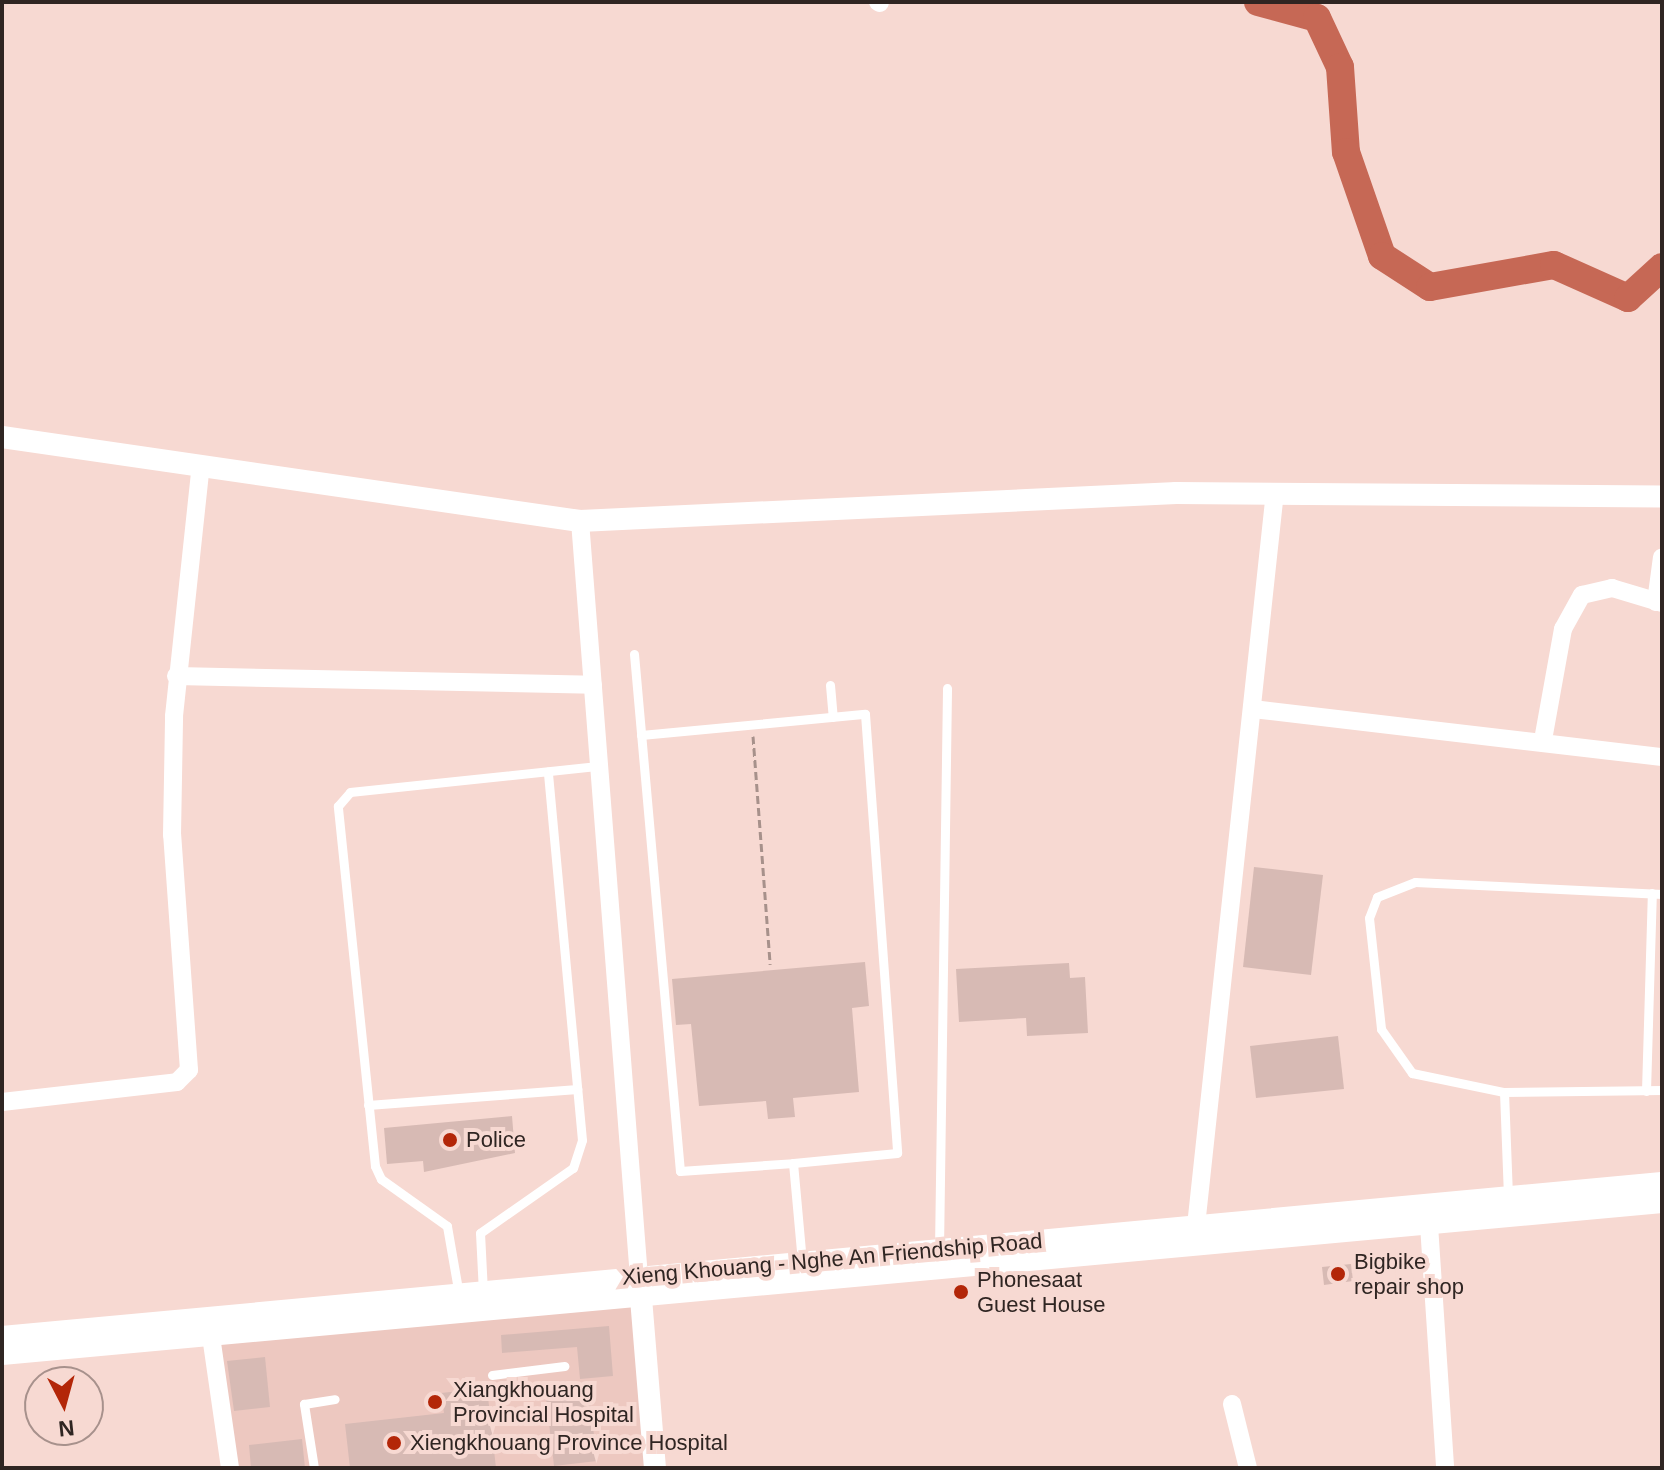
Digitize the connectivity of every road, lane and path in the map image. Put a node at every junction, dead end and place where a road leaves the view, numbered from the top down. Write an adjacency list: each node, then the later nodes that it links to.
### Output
1 (2, 437): 2 (street)
2 (201, 465): 5 (street); 9 (street)
3 (1275, 492): 4 (street); 5 (street); 13 (street)
4 (1662, 496)
5 (580, 521): 10 (street)
6 (1662, 557): 7 (street)
7 (1659, 602): 17 (street)
8 (634, 654): 16 (lane)
9 (176, 676): 10 (street); 27 (street)
10 (593, 685): 19 (street)
11 (830, 685): 14 (lane)
12 (947, 688): 35 (lane)
13 (1253, 709): 17 (street); 34 (street)
14 (833, 717): 15 (lane); 29 (lane)
15 (752, 724): 16 (lane); 22 (path)
16 (641, 735): 29 (lane)
17 (1543, 740): 18 (street)
18 (1662, 757)
19 (599, 766): 20 (lane); 37 (street)
20 (548, 772): 23 (lane); 28 (lane)
21 (1657, 893): 25 (lane); 26 (lane)
22 (770, 964)
23 (577, 1089): 28 (lane); 38 (lane)
24 (1662, 1090): 25 (lane)
25 (1646, 1091): 26 (lane)
26 (1504, 1092): 31 (lane)
27 (2, 1102)
28 (368, 1105): 39 (lane)
29 (793, 1163): 36 (lane)
30 (1662, 1183): 31 (street, Xieng Khouang - Nghe An Friendship Road)
31 (1508, 1198): 34 (street, Xieng Khouang - Nghe An Friendship Road)
32 (1662, 1202): 33 (street, Xieng Khouang - Nghe An Friendship Road)
33 (1429, 1225): 34 (street, Xieng Khouang - Nghe An Friendship Road); 51 (street)
34 (1197, 1236): 35 (street, Xieng Khouang - Nghe An Friendship Road); 37 (street, Xieng Khouang - Nghe An Friendship Road)
35 (939, 1249): 36 (street, Xieng Khouang - Nghe An Friendship Road)
36 (802, 1262): 37 (street, Xieng Khouang - Nghe An Friendship Road)
37 (640, 1287): 38 (street, Xieng Khouang - Nghe An Friendship Road); 40 (street, Xieng Khouang - Nghe An Friendship Road); 49 (street)
38 (483, 1292): 39 (street, Xieng Khouang - Nghe An Friendship Road)
39 (459, 1295): 41 (street, Xieng Khouang - Nghe An Friendship Road)
40 (211, 1336): 42 (street, Xieng Khouang - Nghe An Friendship Road); 47 (street)
41 (2, 1337)
42 (2, 1354)
43 (564, 1366): 44 (lane)
44 (492, 1375)
45 (335, 1399): 48 (lane)
46 (1232, 1404): 50 (street)
47 (230, 1468)
48 (314, 1468)
49 (655, 1468)
50 (1248, 1468)
51 (1445, 1468)

